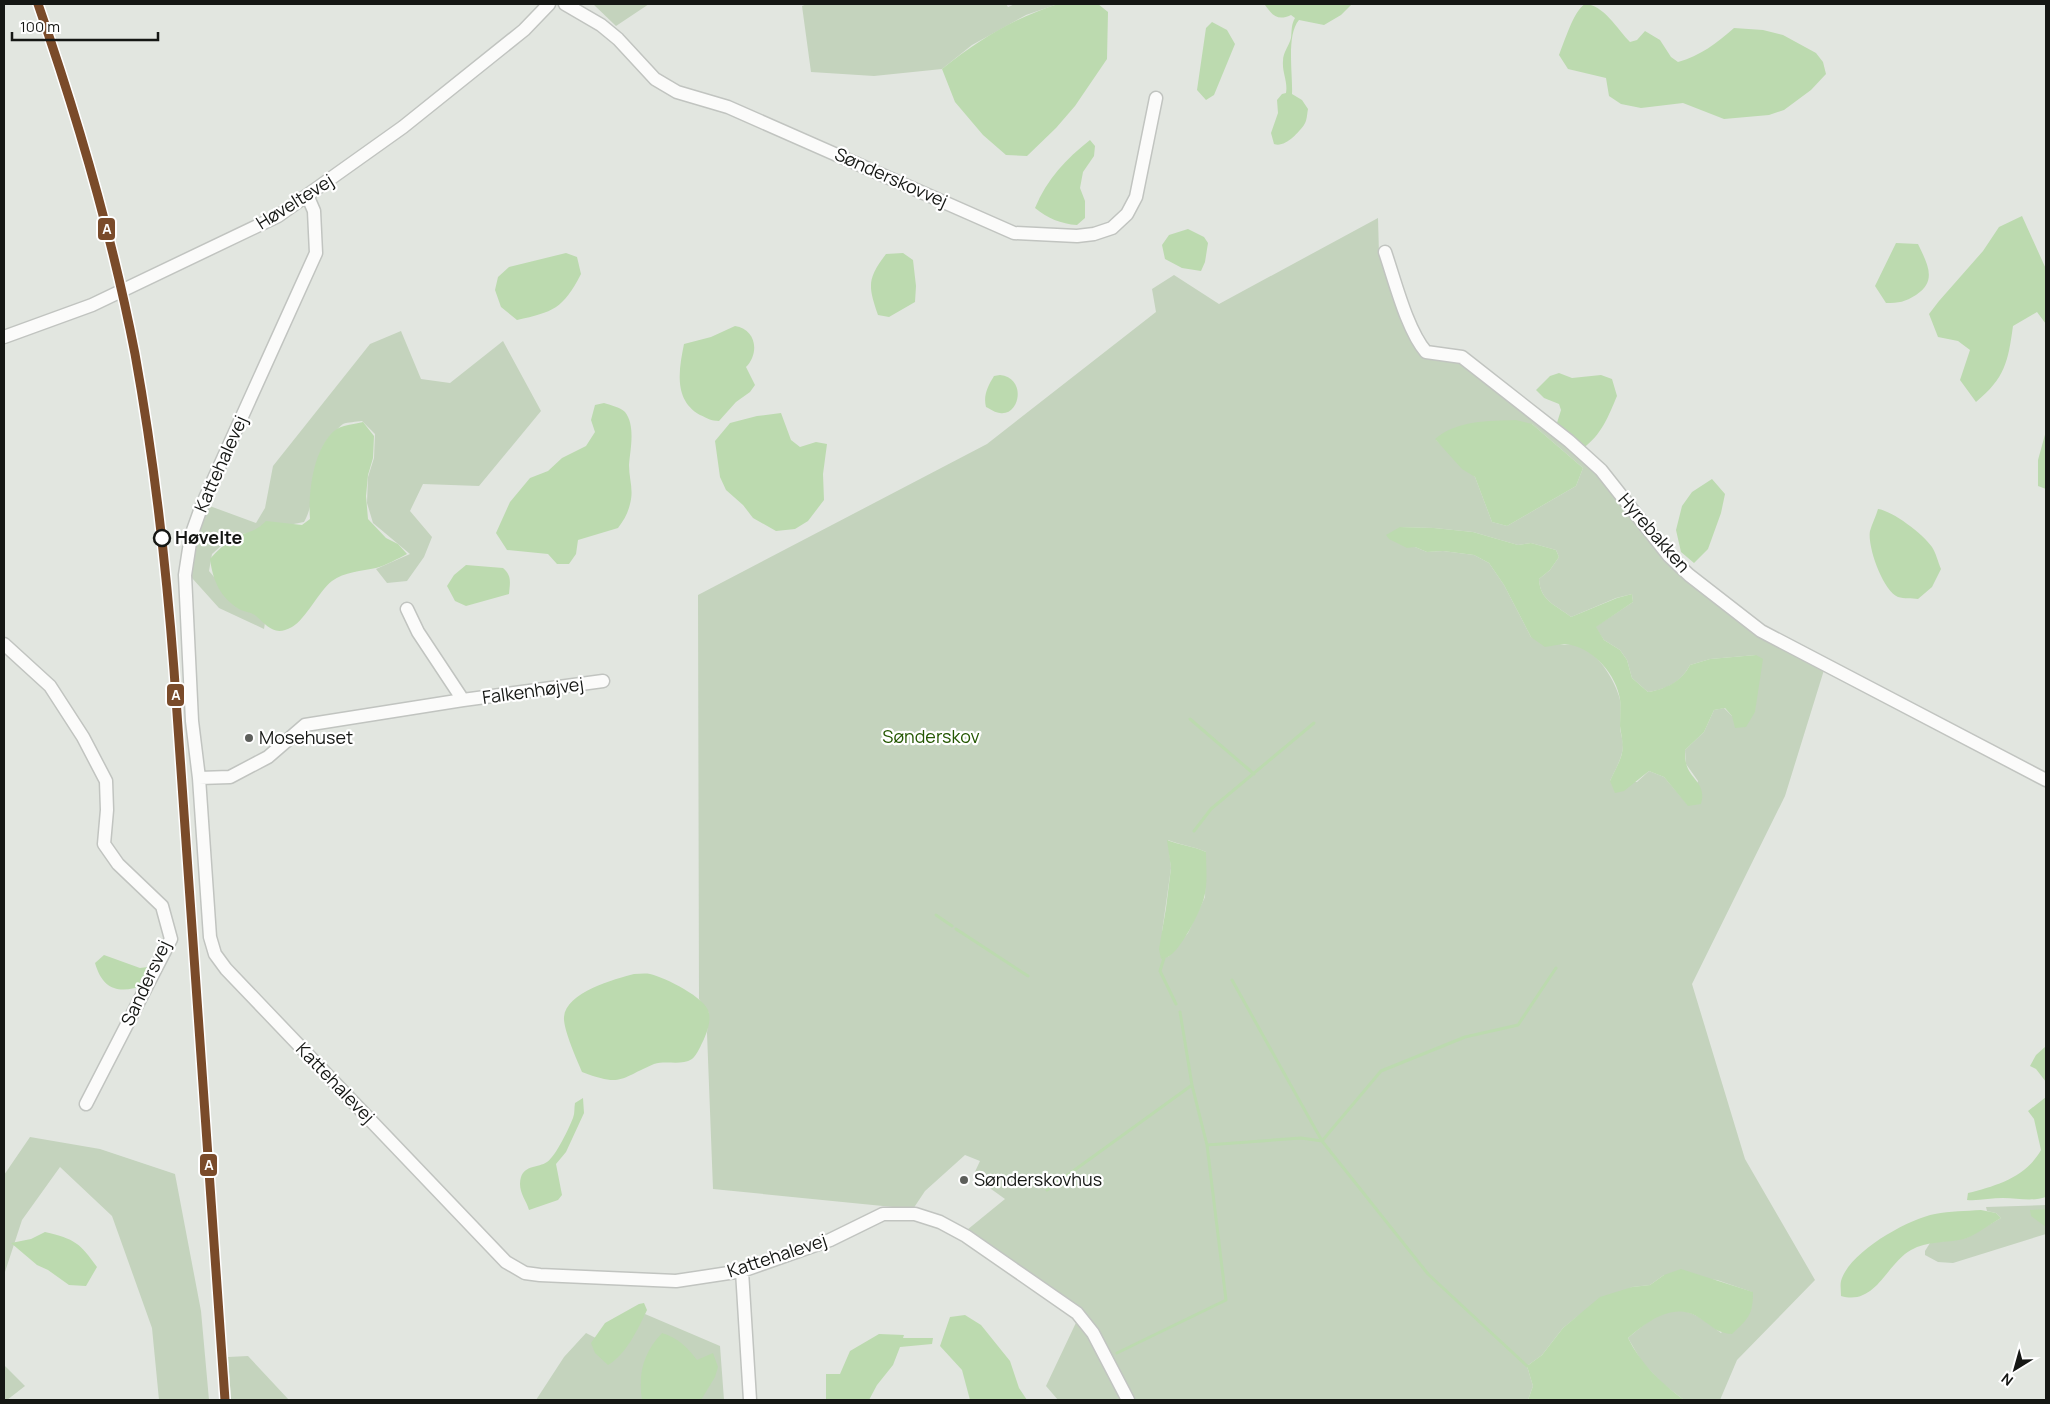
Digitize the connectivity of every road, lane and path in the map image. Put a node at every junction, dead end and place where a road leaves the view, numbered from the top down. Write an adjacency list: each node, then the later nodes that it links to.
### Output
1 (549, 4): 4 (street, Høveltevej)
2 (565, 4): 3 (street, Sønderskovvej)
3 (1156, 98)
4 (308, 197): 6 (street, Høveltevej); 11 (street, Kattehalevej)
5 (1385, 252): 12 (street, Hyrebakken)
6 (4, 337)
7 (408, 609): 10 (street, Falkenhøjvej)
8 (4, 644): 13 (street, Sandersvej)
9 (603, 681): 10 (street, Falkenhøjvej)
10 (463, 700): 11 (street, Falkenhøjvej)
11 (199, 778): 14 (street, Kattehalevej)
12 (2046, 780)
13 (86, 1104)
14 (742, 1271): 15 (street); 16 (street, Kattehalevej)
15 (750, 1400)
16 (1128, 1400)

